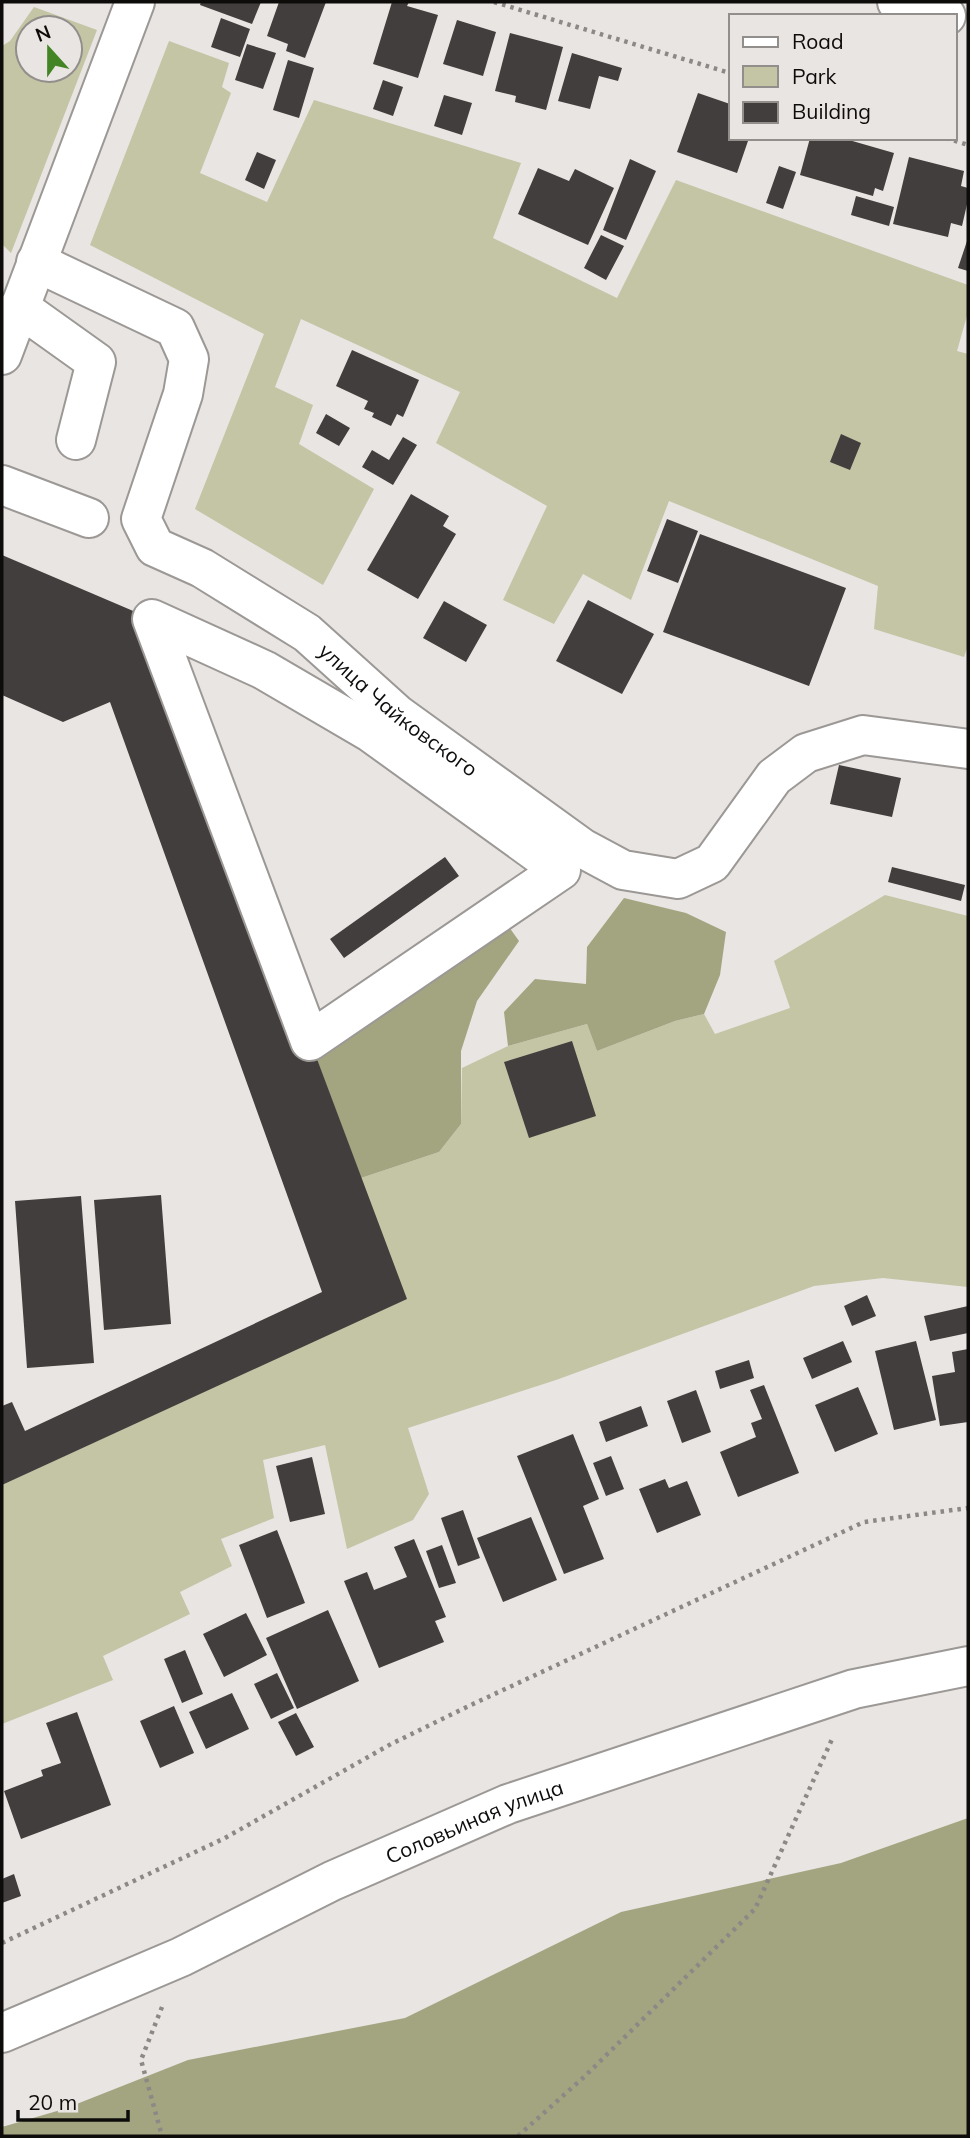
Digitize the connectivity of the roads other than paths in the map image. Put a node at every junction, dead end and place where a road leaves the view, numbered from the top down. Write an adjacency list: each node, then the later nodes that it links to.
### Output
1 (135, 2): 4 (street)
2 (897, 2): 3 (street)
3 (939, 14)
4 (36, 262): 5 (street); 10 (street, улица Чайковского)
5 (19, 307): 6 (street); 7 (street)
6 (2, 355)
7 (76, 440)
8 (2, 485): 9 (street)
9 (89, 517)
10 (353, 675): 11 (street); 12 (street, улица Чайковского)
11 (333, 710): 11 (street)
12 (968, 748)
13 (968, 1666): 14 (street, Соловьиная улица)
14 (2, 2033)

